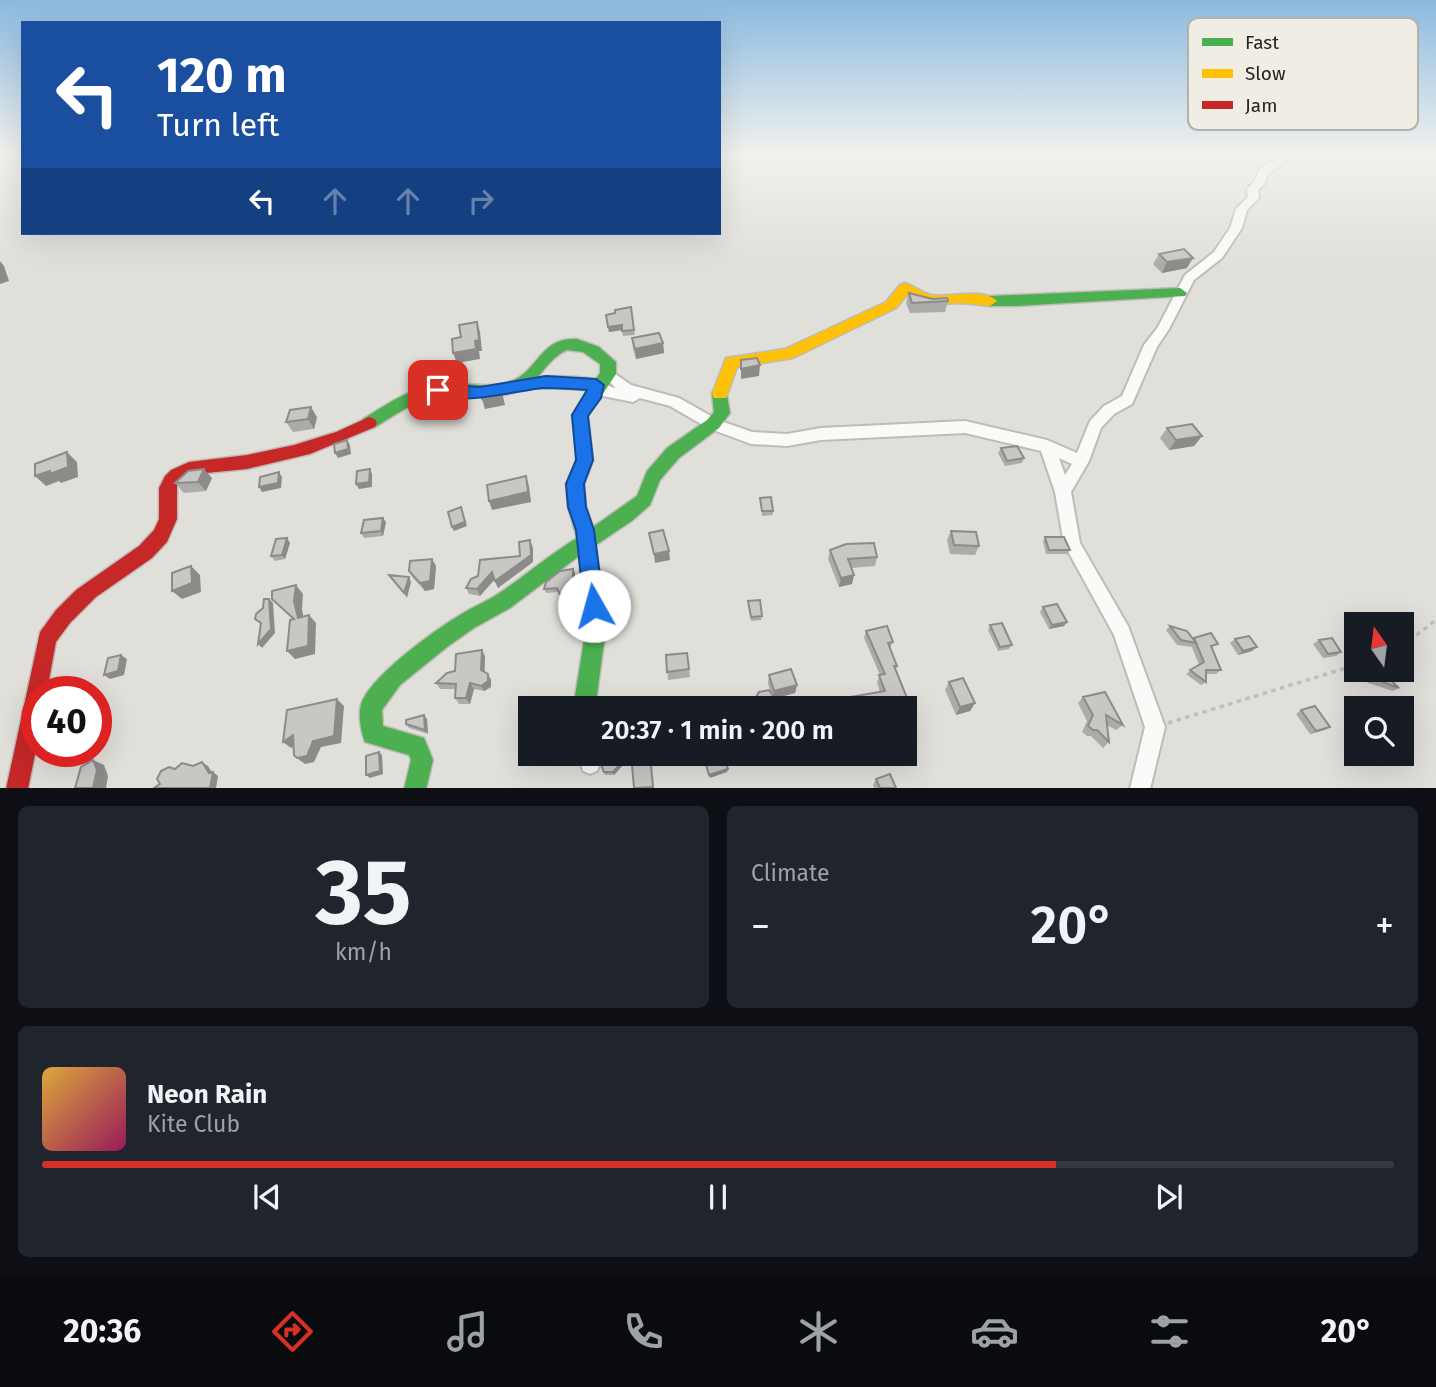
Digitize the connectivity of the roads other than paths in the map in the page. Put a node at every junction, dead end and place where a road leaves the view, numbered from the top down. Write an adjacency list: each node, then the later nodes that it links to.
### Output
1 (1253, 192): 2 (street)
2 (1180, 293): 5 (street); 7 (street)
3 (602, 380): 4 (street); 4 (street); 5 (street); 9 (street)
4 (521, 384): 11 (street)
5 (713, 424): 6 (street); 9 (street)
6 (1047, 446): 7 (street); 8 (street)
7 (1081, 461): 8 (street)
8 (1063, 492): 13 (street)
9 (586, 539): 10 (street); 12 (street)
10 (586, 696)
11 (18, 788)
12 (415, 788)
13 (1140, 788)

